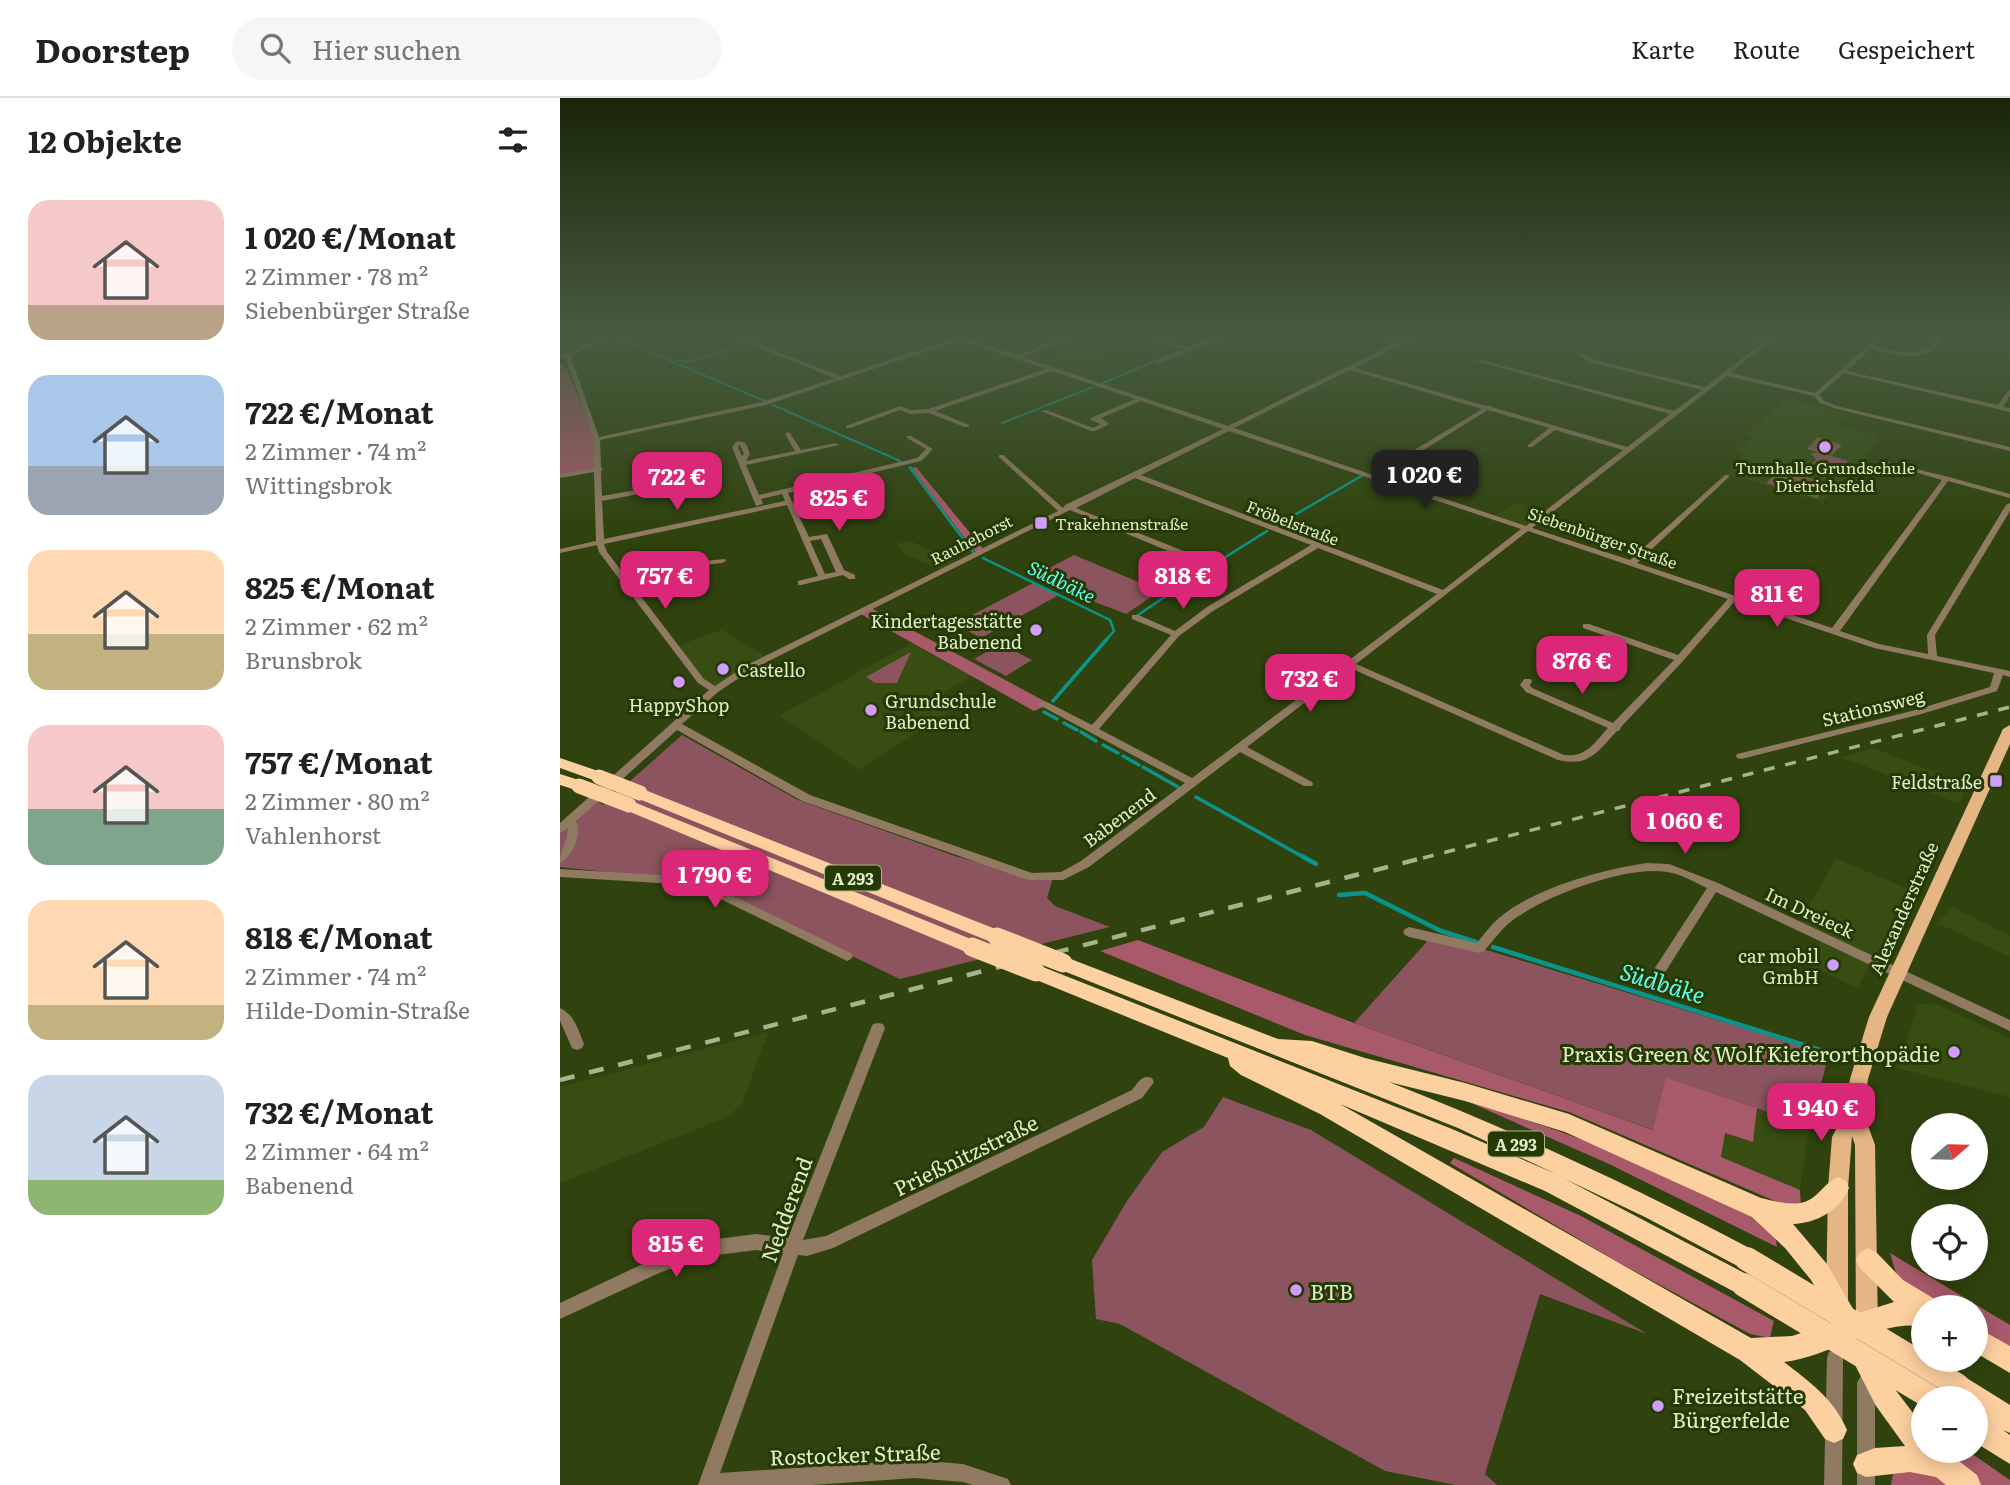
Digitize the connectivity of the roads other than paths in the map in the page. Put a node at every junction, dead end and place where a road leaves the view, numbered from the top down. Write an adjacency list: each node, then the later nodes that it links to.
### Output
1 (581, 399): 25 (street)
2 (780, 399): 25 (street)
3 (965, 399): 16 (street)
4 (1140, 399): 17 (street)
5 (1144, 399): 21 (street, Siebenbürger Straße)
6 (1288, 399): 21 (street, Rauhehorst)
7 (1460, 399): 13 (street)
8 (1621, 399): 18 (street)
9 (1693, 399): 18 (street, Babenend)
10 (1819, 399): 29 (street)
11 (1958, 399): 14 (street)
12 (2005, 399): 14 (street)
13 (1489, 407): 22 (street); 36 (street)
14 (1999, 408): 15 (street)
15 (2010, 410)
16 (929, 411): 19 (street); 20 (street)
17 (1044, 411)
18 (1675, 413): 28 (street, Babenend)
19 (967, 426)
20 (848, 427)
21 (1230, 427): 34 (street, Rauhehorst); 36 (street, Siebenbürger Straße)
22 (1554, 428): 27 (street); 28 (street)
23 (788, 434): 30 (street)
24 (909, 437): 40 (street)
25 (597, 439): 33 (street)
26 (836, 445): 30 (street)
27 (1530, 446)
28 (1627, 449): 48 (street, Babenend)
29 (2010, 449)
30 (799, 453): 42 (street)
31 (1001, 456): 47 (street)
32 (1889, 463): 38 (street)
33 (600, 470): 35 (street); 43 (street)
34 (1135, 475): 47 (street, Rauhehorst); 51 (street, Fröbelstraße)
35 (560, 476)
36 (1376, 476): 48 (street, Siebenbürger Straße)
37 (1727, 476): 55 (street)
38 (1947, 478): 41 (street); 65 (street)
39 (665, 487): 43 (street)
40 (785, 492): 42 (street); 44 (street)
41 (2010, 496)
42 (757, 498): 46 (street)
43 (599, 499): 50 (street)
44 (789, 502): 46 (street); 49 (street)
45 (2010, 505): 67 (street)
46 (761, 508): 50 (street)
47 (1065, 509): 53 (street); 72 (street, Rauhehorst)
48 (1527, 526): 55 (street, Siebenbürger Straße); 61 (street, Babenend)
49 (806, 540): 56 (street); 58 (street)
50 (600, 543): 52 (street); 59 (street)
51 (1317, 545): 61 (street, Fröbelstraße); 66 (street)
52 (560, 551)
53 (1183, 554)
54 (722, 561): 59 (street)
55 (1631, 564): 62 (street, Siebenbürger Straße)
56 (841, 573): 57 (street); 58 (street)
57 (852, 577)
58 (823, 578): 60 (street)
59 (623, 582): 72 (street)
60 (801, 583)
61 (1443, 593): 69 (street, Babenend)
62 (1732, 599): 65 (street, Siebenbürger Straße); 68 (street)
63 (1135, 617): 66 (street)
64 (1586, 626): 68 (street)
65 (1834, 632): 67 (street, Siebenbürger Straße)
66 (1176, 634): 76 (street)
67 (1933, 658): 70 (street, Siebenbürger Straße)
68 (1680, 659): 75 (street)
69 (1349, 664): 75 (street); 78 (street, Babenend)
70 (2004, 673): 79 (street, Stationsweg)
71 (1527, 681): 75 (street)
72 (715, 690): 74 (street, Rauhehorst)
73 (1044, 704): 76 (street)
74 (676, 725): 83 (street, Babenend); 86 (street, Rauhehorst)
75 (1616, 728)
76 (1094, 729): 83 (street)
77 (2010, 729): 93 (main road, Alexanderstraße)
78 (1241, 748): 83 (street, Babenend); 84 (street)
79 (1741, 756)
80 (560, 763): 81 (highway, A 293)
81 (599, 777): 85 (highway, A 293, bridge)
82 (560, 779): 85 (highway, A 293, bridge)
83 (1193, 783)
84 (1308, 784)
85 (634, 799): 99 (highway, A 293, bridge); 100 (highway, A 293, bridge)
86 (570, 821): 87 (street, Rauhehorst); 88 (street)
87 (560, 829)
88 (560, 859)
89 (560, 873): 92 (street)
90 (1714, 886): 91 (street, Im Dreieck); 93 (street, Im Dreieck); 94 (street)
91 (1409, 932)
92 (847, 956)
93 (1899, 975): 96 (street, Im Dreieck); 102 (main road, Alexanderstraße)
94 (1653, 981)
95 (560, 1013): 98 (street)
96 (2010, 1026)
97 (877, 1028): 105 (street, Nedderend)
98 (577, 1044)
99 (1278, 1047): 104 (highway); 117 (highway, A 293, bridge)
100 (1225, 1049): 113 (highway); 116 (highway, A 293, bridge)
101 (1147, 1082): 105 (street, Prießnitzstraße)
102 (1854, 1112): 103 (main road, Alexanderstraße); 106 (main road, Alexanderstraße)
103 (1838, 1188): 104 (highway); 108 (main road, Alexanderstraße)
104 (1760, 1209): 108 (highway)
105 (793, 1246): 109 (street, Prießnitzstraße); 125 (street, Nedderend)
106 (1868, 1260): 107 (highway); 111 (main road, Alexanderstraße)
107 (1911, 1298)
108 (1837, 1301): 111 (highway)
109 (560, 1311)
110 (1911, 1314): 111 (highway)
111 (1847, 1336): 113 (highway); 115 (highway); 118 (street, Alexanderstraße)
112 (1988, 1346): 114 (highway)
113 (1749, 1351): 118 (highway)
114 (2010, 1360)
115 (1866, 1373): 119 (highway); 124 (street)
116 (1911, 1386)
117 (2010, 1420)
118 (1834, 1430): 127 (street, Alexanderstraße)
119 (1911, 1431)
120 (1988, 1435): 121 (highway)
121 (2010, 1451)
122 (1911, 1458): 124 (highway)
123 (1940, 1463): 128 (highway)
124 (1866, 1474)
125 (708, 1484): 126 (street, Rostocker Straße)
126 (1002, 1485)
127 (1833, 1485)
128 (1967, 1485)

